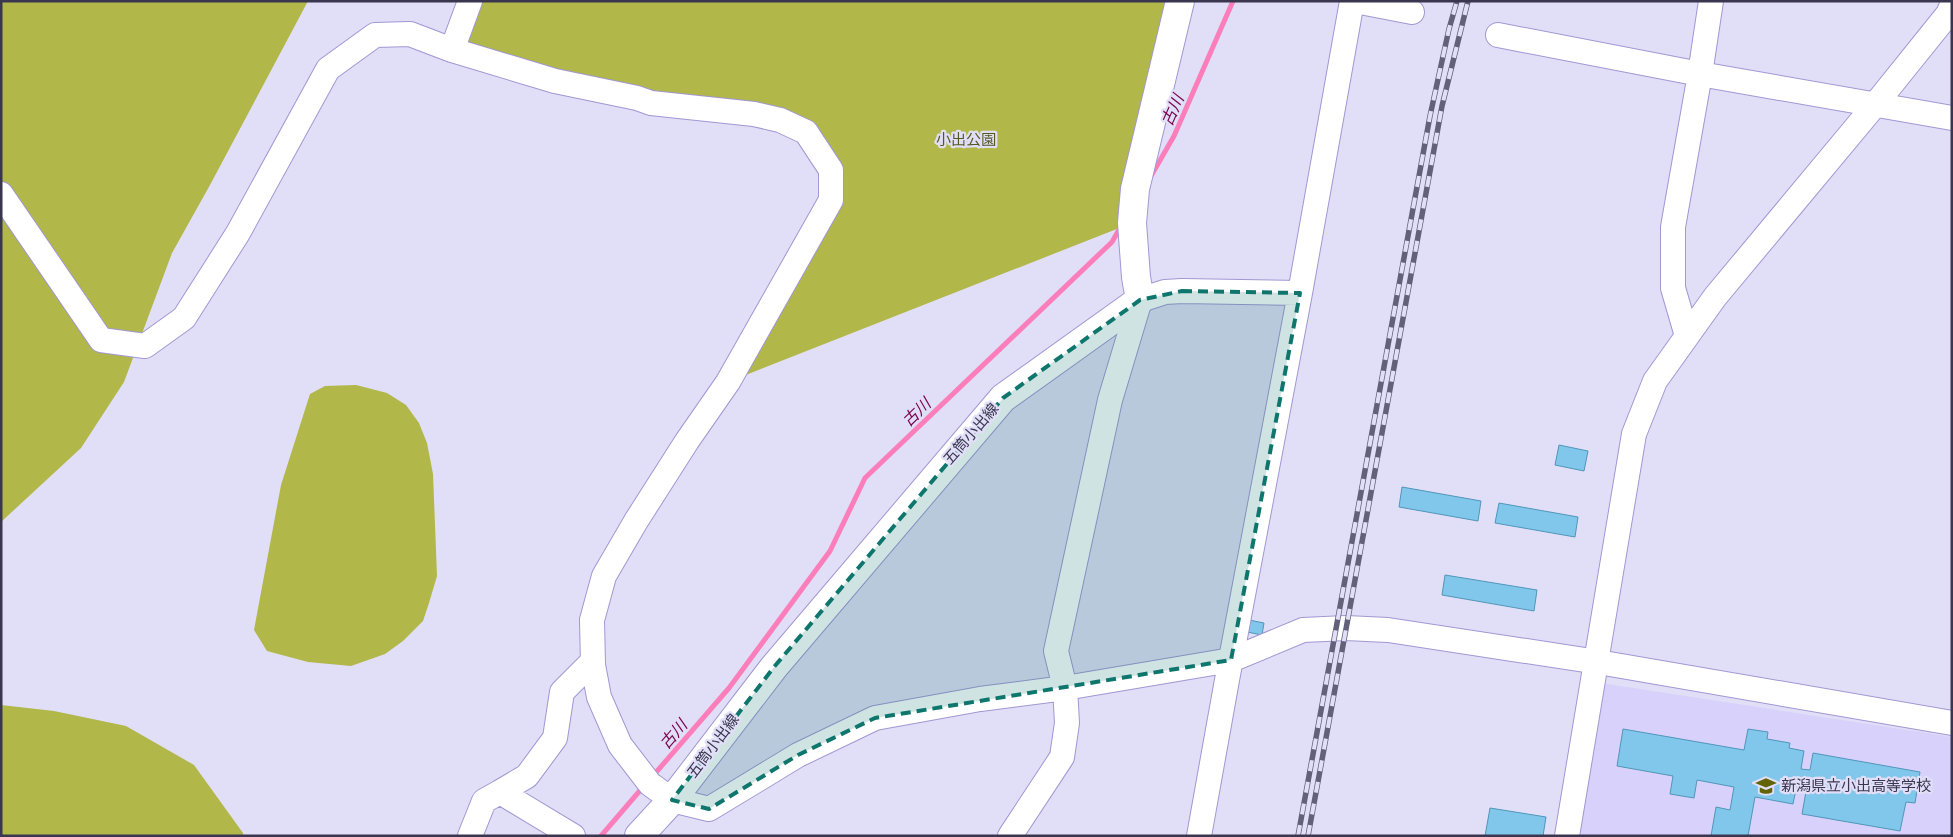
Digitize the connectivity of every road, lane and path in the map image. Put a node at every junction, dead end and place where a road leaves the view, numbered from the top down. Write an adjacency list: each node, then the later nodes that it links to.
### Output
1 (470, 1): 8 (street)
2 (1180, 1): 14 (main road)
3 (1354, 1): 6 (street); 13 (street)
4 (1711, 1): 9 (street)
5 (1952, 5): 10 (street)
6 (1412, 12)
7 (1498, 35): 9 (street)
8 (452, 50): 12 (street); 16 (street)
9 (1700, 74): 10 (street); 15 (street)
10 (1874, 106): 11 (street); 15 (street)
11 (1952, 118)
12 (1, 194)
13 (1300, 294): 14 (street); 17 (street)
14 (1140, 300): 19 (street); 22 (main road, 五筒小出線)
15 (1687, 336): 18 (street)
16 (593, 660): 21 (street); 22 (street)
17 (1231, 660): 18 (street); 19 (street); 27 (street)
18 (1598, 662): 20 (street); 28 (street)
19 (1065, 688): 22 (street); 26 (street)
20 (1952, 723)
21 (500, 792): 23 (street); 24 (street)
22 (672, 800): 25 (main road, 五筒小出線)
23 (470, 836)
24 (573, 836)
25 (639, 836)
26 (1010, 836)
27 (1199, 836)
28 (1567, 836)

